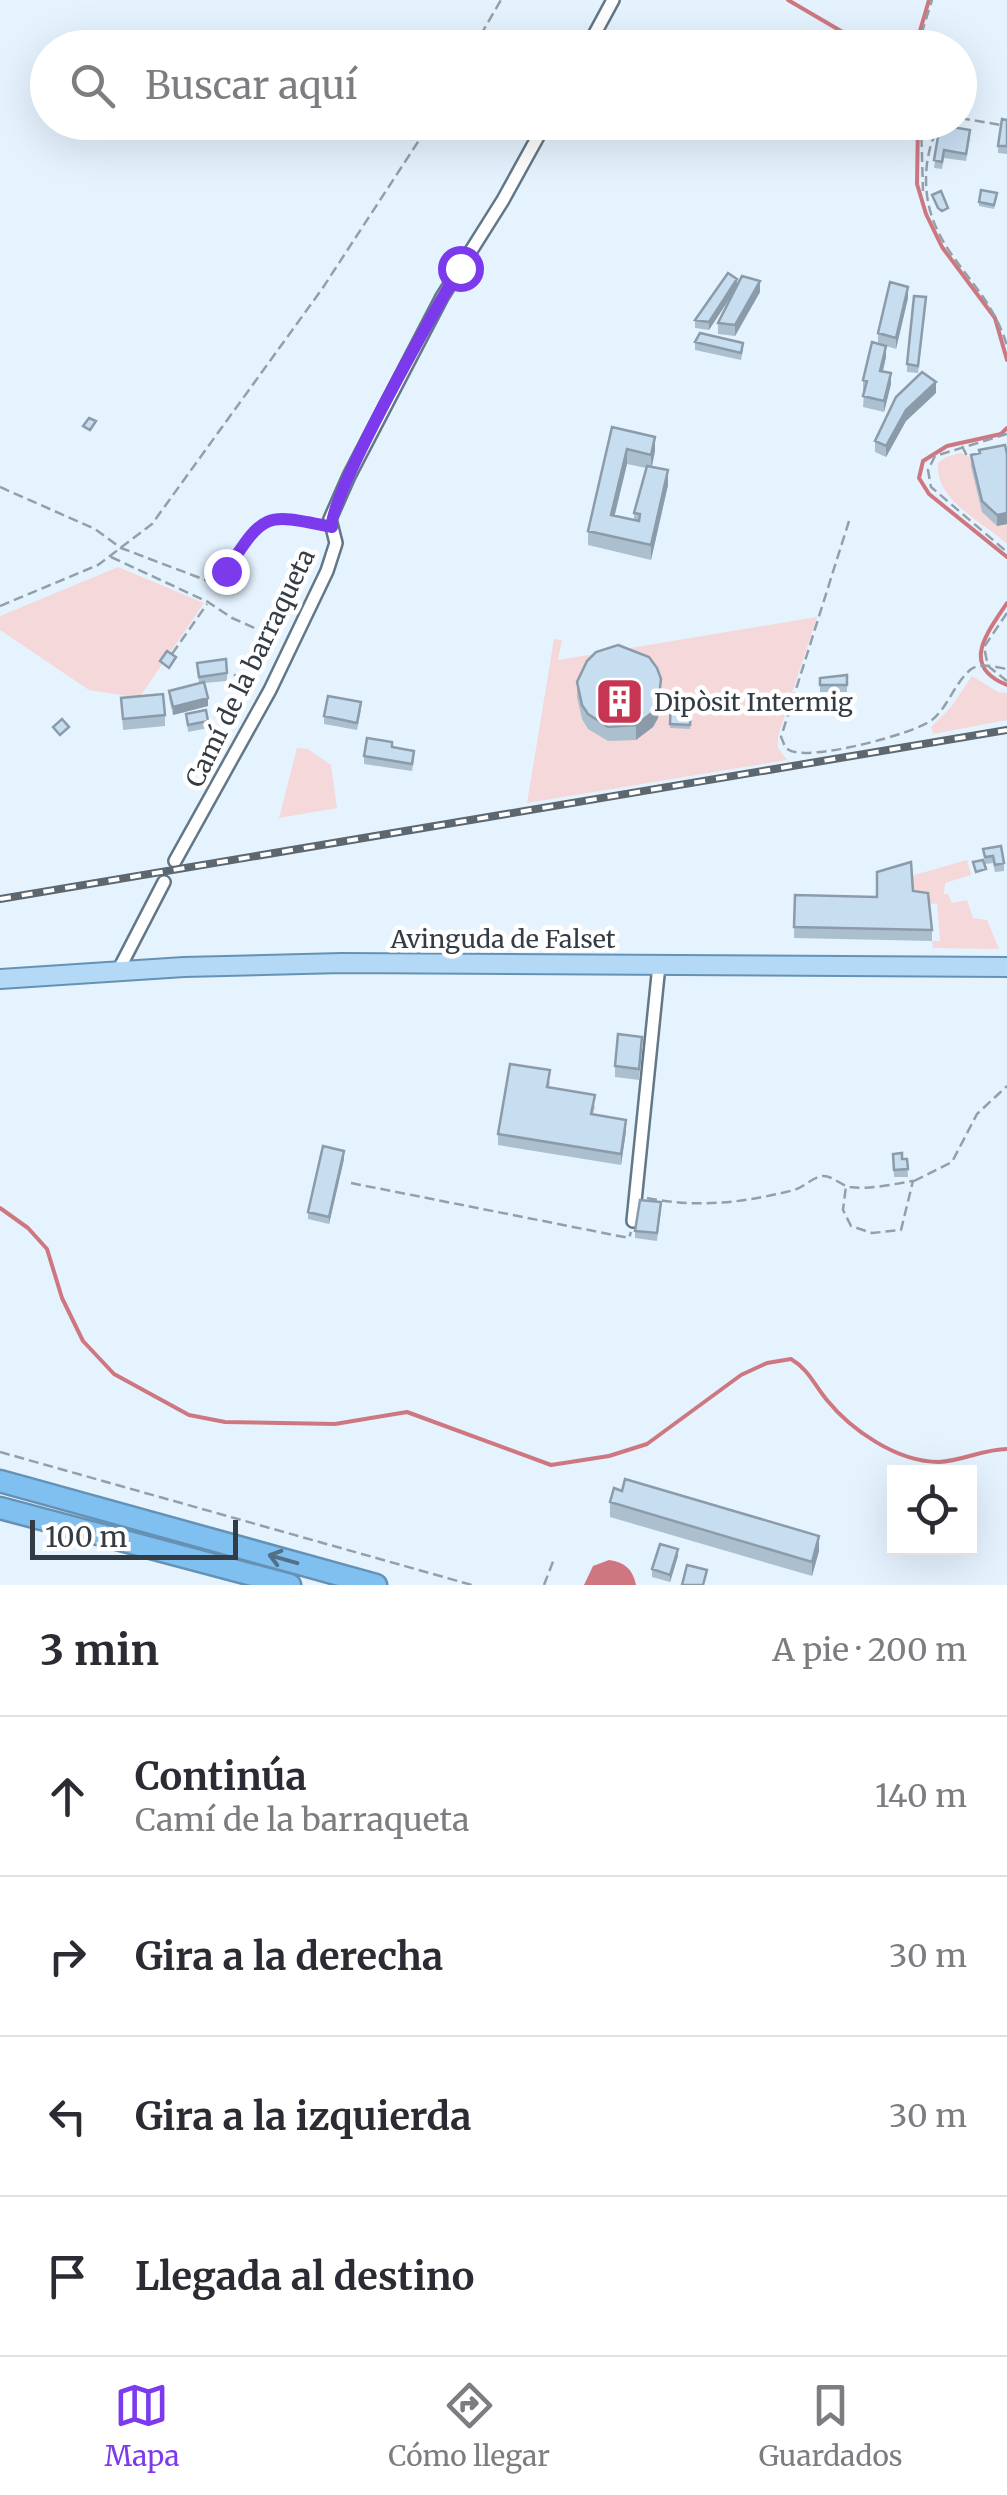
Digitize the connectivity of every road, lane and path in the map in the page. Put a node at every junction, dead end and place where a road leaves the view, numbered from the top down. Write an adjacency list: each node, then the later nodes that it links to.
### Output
1 (502, 0): 4 (path)
2 (613, 0): 5 (street)
3 (932, 0): 6 (path)
4 (484, 30)
5 (597, 30)
6 (923, 30)
7 (977, 121): 8 (path)
8 (1007, 126)
9 (420, 140): 21 (path)
10 (536, 140): 20 (street, Camí de la barraqueta)
11 (921, 140): 13 (path)
12 (932, 140): 13 (path)
13 (925, 198): 14 (path)
14 (1007, 346)
15 (1007, 434): 16 (path)
16 (962, 446): 17 (path); 22 (path)
17 (978, 457)
18 (0, 486): 21 (path)
19 (849, 521): 28 (path)
20 (332, 527): 21 (path); 32 (street, Camí de la barraqueta)
21 (120, 548): 23 (path)
22 (1007, 552)
23 (110, 556): 24 (path); 25 (path)
24 (208, 602): 27 (path); 30 (path)
25 (0, 606)
26 (1007, 613): 28 (path)
27 (172, 654)
28 (988, 666): 29 (path); 31 (path)
29 (1007, 668)
30 (233, 675)
31 (1007, 682)
32 (175, 861)
33 (164, 882): 36 (street)
34 (659, 965): 35 (main road, Avinguda de Falset); 36 (main road, Avinguda de Falset); 42 (street)
35 (1007, 967)
36 (118, 972): 37 (main road, Avinguda de Falset)
37 (0, 978)
38 (1007, 1086): 39 (path)
39 (913, 1181): 41 (path); 41 (path)
40 (350, 1183): 43 (path)
41 (846, 1186): 42 (path)
42 (635, 1196): 43 (street)
43 (633, 1221)
44 (0, 1452): 50 (path)
45 (0, 1481): 49 (highway, one-way to 45)
46 (0, 1508): 48 (highway)
47 (554, 1559): 51 (path)
48 (290, 1585)
49 (376, 1585)
50 (472, 1585)
51 (544, 1585)

